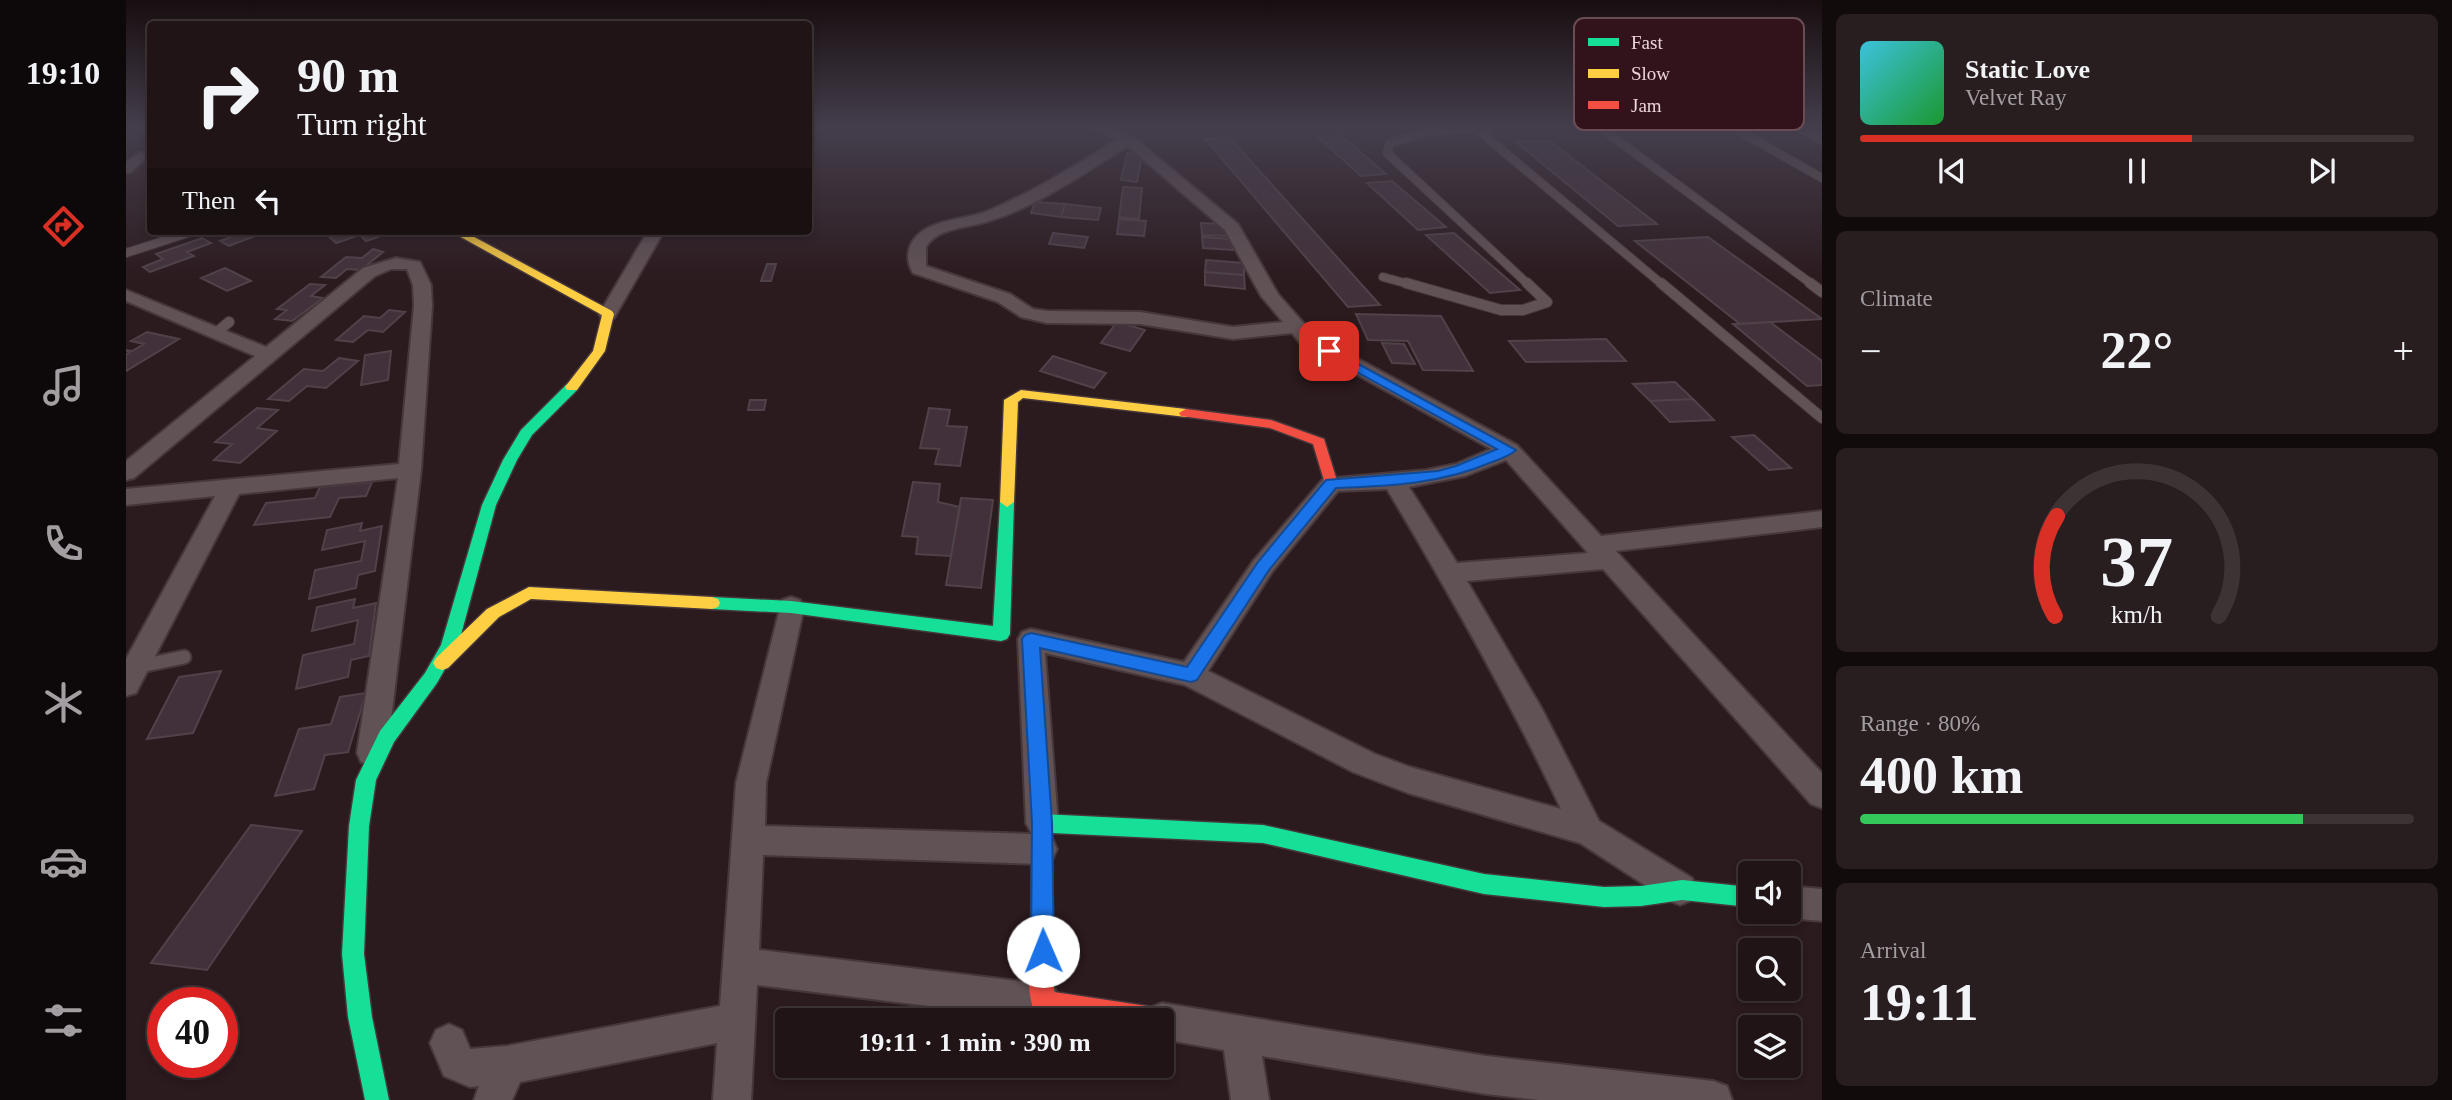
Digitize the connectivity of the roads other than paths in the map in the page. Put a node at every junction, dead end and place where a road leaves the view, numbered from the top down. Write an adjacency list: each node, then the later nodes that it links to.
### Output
1 (1060, 179): 14 (street)
2 (1173, 179): 14 (street)
3 (1415, 179): 10 (lane)
4 (1537, 179): 16 (lane)
5 (1670, 179): 11 (lane)
6 (182, 235): 9 (lane)
7 (463, 235): 13 (street)
8 (654, 235): 13 (street)
9 (126, 253)
10 (1384, 277)
11 (1822, 292)
12 (126, 295): 15 (street)
13 (608, 314): 31 (street)
14 (1293, 327): 17 (street)
15 (269, 355): 18 (street); 19 (street)
16 (1822, 418)
17 (1508, 450): 20 (street); 25 (street)
18 (410, 470): 22 (street); 34 (street)
19 (126, 473)
20 (1394, 481): 21 (street); 26 (street)
21 (1332, 484): 28 (street); 32 (street)
22 (232, 486): 23 (street); 33 (street)
23 (126, 497)
24 (1822, 519): 25 (street)
25 (1603, 553): 26 (street); 35 (street)
26 (1450, 573): 36 (street)
27 (791, 607): 28 (street); 31 (street); 38 (street)
28 (1001, 634): 29 (street)
29 (1031, 639): 32 (street); 37 (street)
30 (184, 657): 33 (lane)
31 (442, 663): 34 (street)
32 (1191, 675): 36 (street)
33 (131, 676)
34 (369, 771): 51 (street)
35 (1822, 794)
36 (1588, 831): 39 (street)
37 (1042, 836): 38 (street); 39 (street); 44 (street)
38 (748, 840): 43 (street)
39 (1682, 890): 40 (street)
40 (1738, 896)
41 (1801, 903): 42 (street)
42 (1822, 905)
43 (740, 965): 44 (street); 46 (street)
44 (1042, 1002): 45 (street)
45 (1082, 1008)
46 (737, 1021): 50 (street); 53 (street)
47 (1174, 1022): 48 (street)
48 (1240, 1032): 54 (street); 55 (street)
49 (449, 1043): 50 (street)
50 (507, 1065): 52 (street)
51 (377, 1100)
52 (493, 1100)
53 (732, 1100)
54 (1251, 1100)
55 (1713, 1100)

